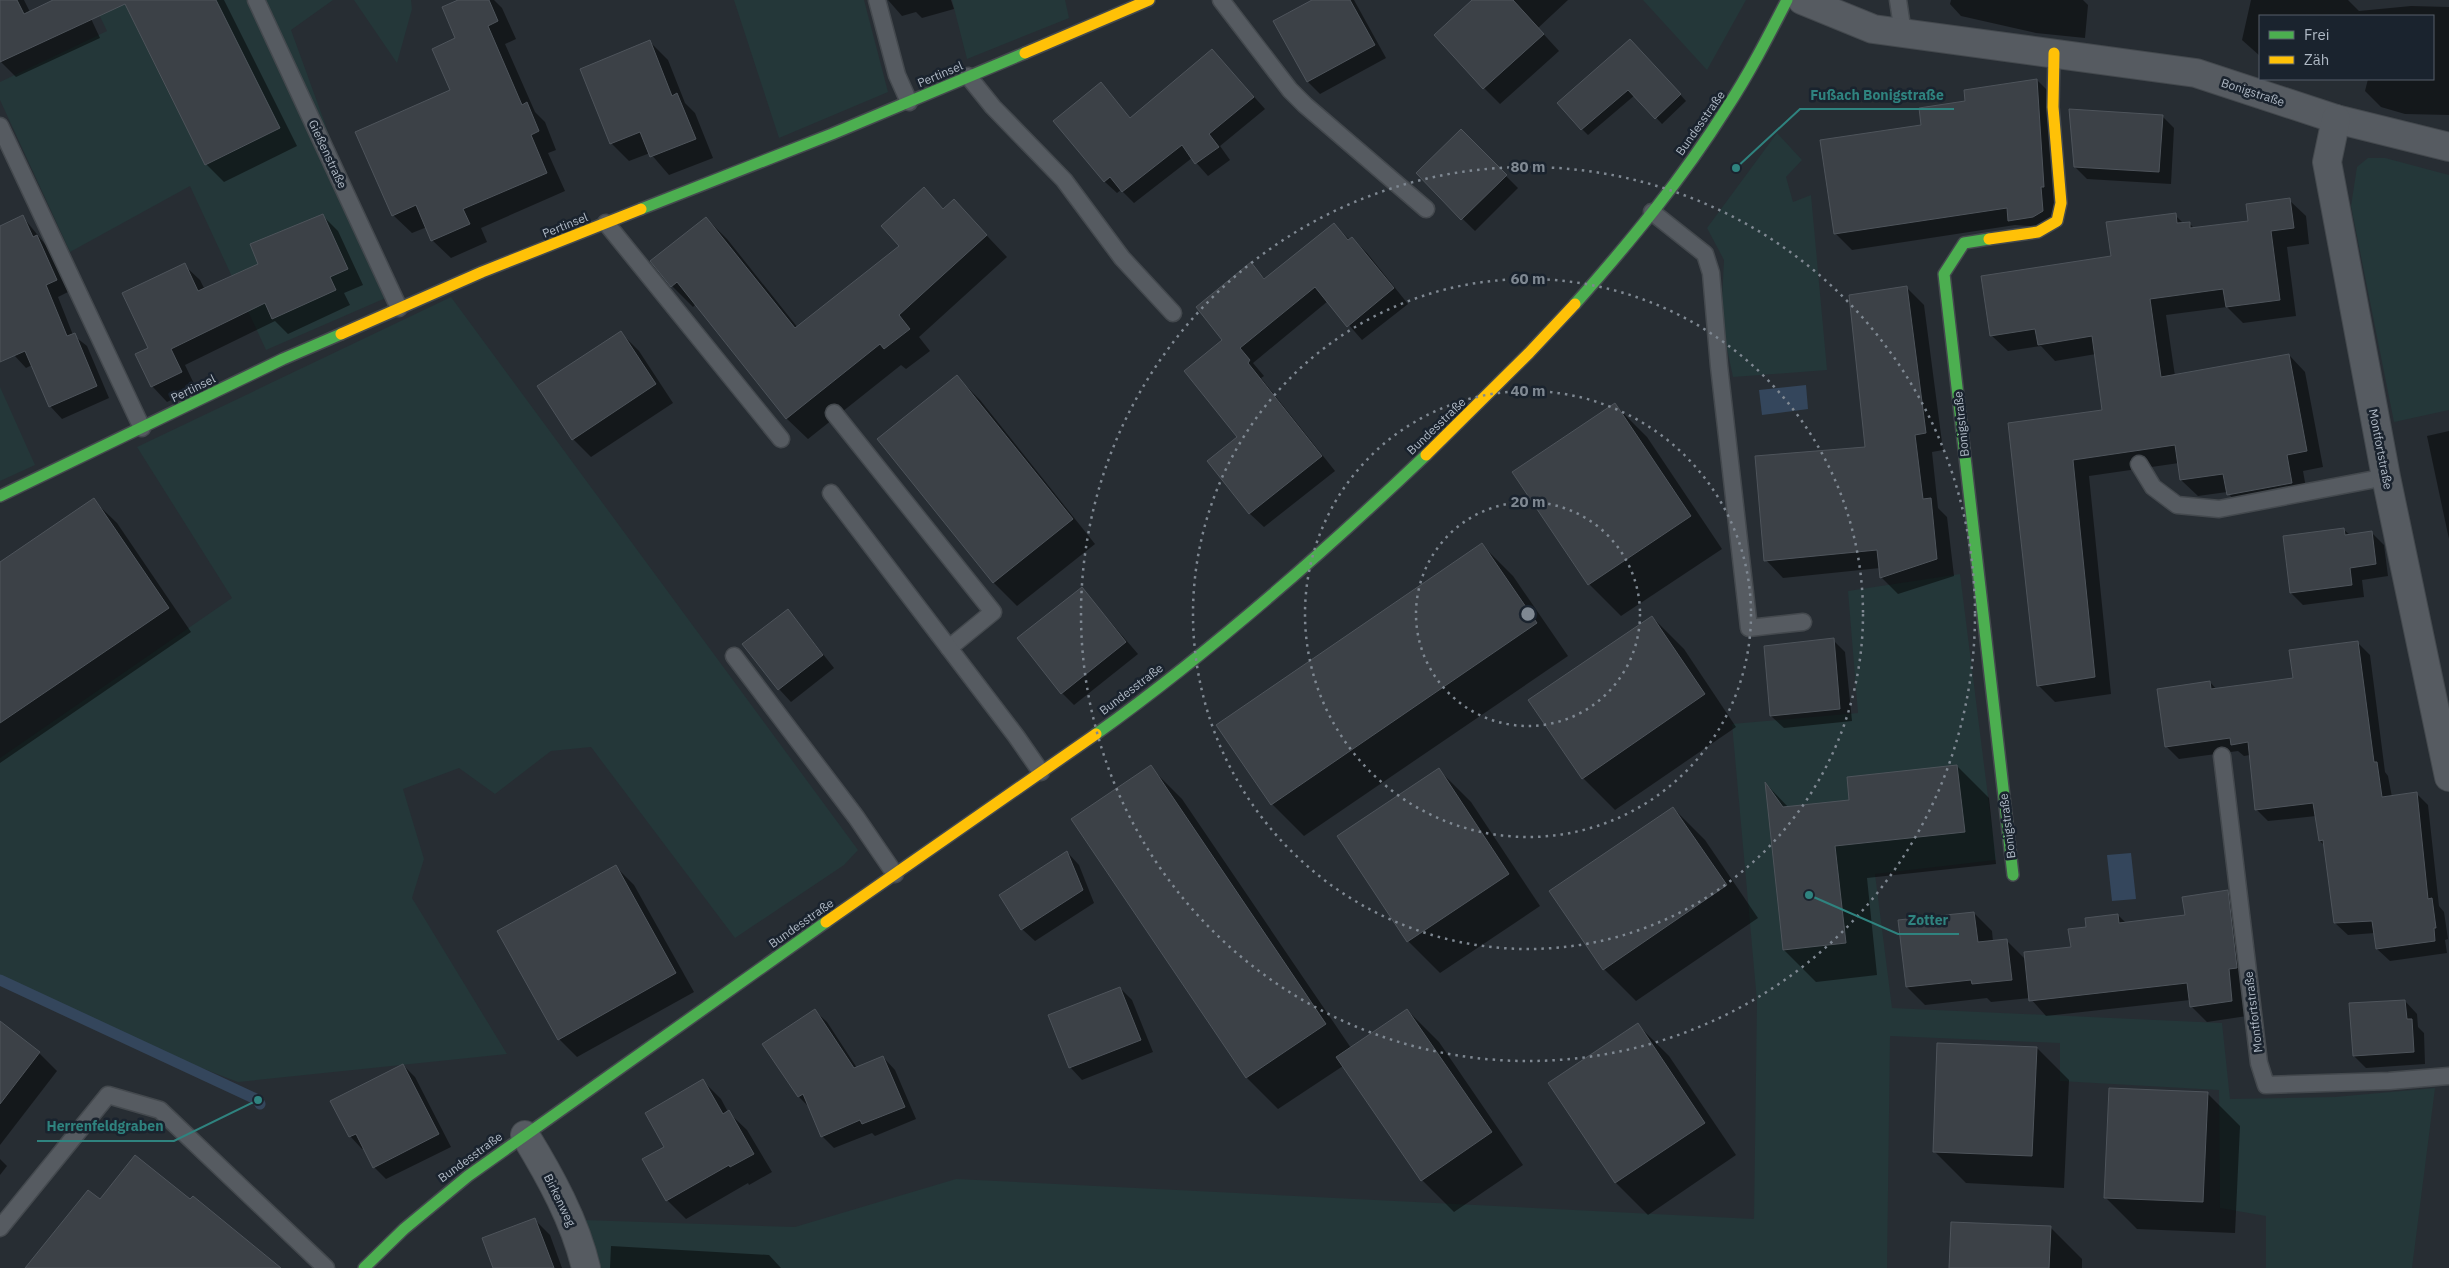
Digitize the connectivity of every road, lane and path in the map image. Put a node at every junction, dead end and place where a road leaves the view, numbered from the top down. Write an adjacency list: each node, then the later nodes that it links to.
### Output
1 (256, 0): 18 (lane, Gießenstraße)
2 (877, 0): 11 (lane)
3 (1149, 0): 10 (street, Pertinsel)
4 (1221, 0): 15 (lane)
5 (1787, 0): 16 (street, Bundesstraße)
6 (1802, 0): 8 (street, Bonigstraße)
7 (1898, 0): 8 (lane)
8 (1903, 33): 9 (street, Bonigstraße)
9 (2054, 52): 12 (street, Bonigstraße); 34 (street, Bonigstraße)
10 (968, 76): 11 (street, Pertinsel); 19 (lane)
11 (909, 102): 17 (street, Pertinsel)
12 (2336, 119): 14 (street, Bonigstraße); 24 (street, Montfortstraße)
13 (0, 126): 21 (lane)
14 (2449, 147)
15 (1426, 209)
16 (1652, 212): 27 (lane); 31 (street, Bundesstraße)
17 (606, 223): 18 (street, Pertinsel); 22 (lane)
18 (399, 308): 21 (street, Pertinsel)
19 (1173, 313)
20 (834, 413): 28 (lane)
21 (142, 428): 26 (street, Pertinsel)
22 (781, 439)
23 (2139, 464): 24 (lane)
24 (2386, 477): 32 (street, Montfortstraße)
25 (831, 493): 28 (lane)
26 (0, 496)
27 (1803, 622)
28 (949, 648): 31 (lane)
29 (734, 656): 33 (lane)
30 (2222, 756): 35 (lane, Montfortstraße)
31 (1041, 772): 33 (street, Bundesstraße)
32 (2449, 777)
33 (895, 874): 36 (street, Bundesstraße)
34 (2013, 875)
35 (2449, 1076)
36 (525, 1135): 39 (street, Bundesstraße); 40 (street, Birkenweg)
37 (0, 1228): 38 (lane)
38 (326, 1268)
39 (364, 1268)
40 (586, 1268)

